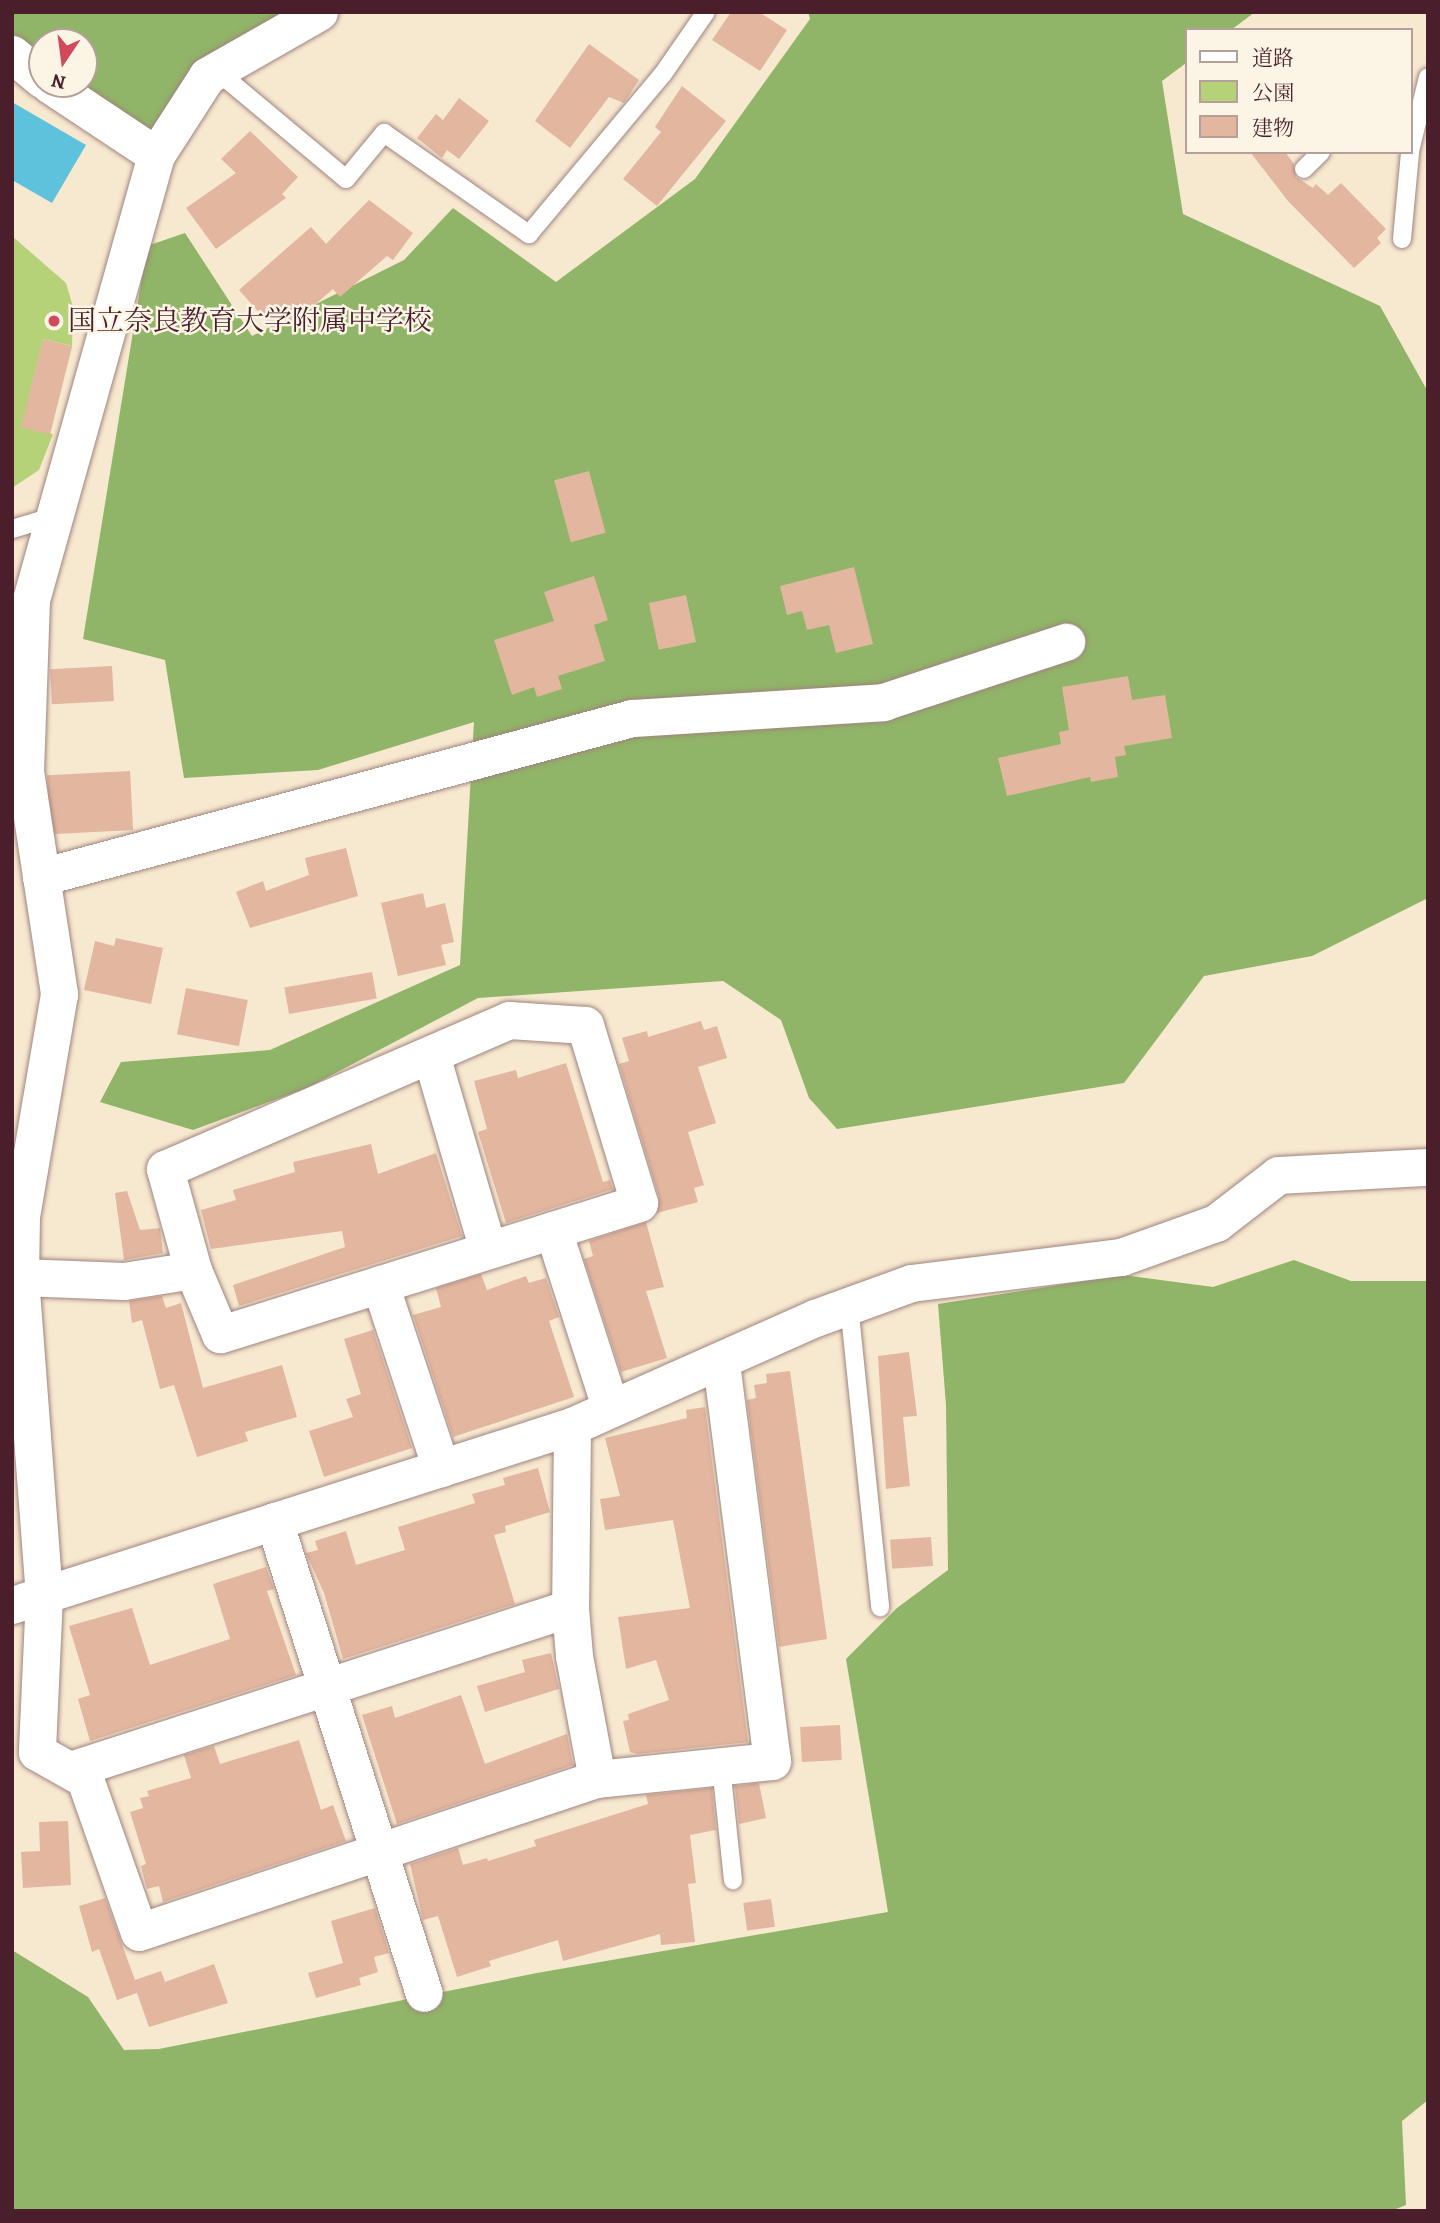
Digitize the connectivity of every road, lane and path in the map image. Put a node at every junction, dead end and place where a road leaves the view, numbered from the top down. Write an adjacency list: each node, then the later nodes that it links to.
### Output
1 (319, 12): 5 (street)
2 (706, 12): 5 (lane)
3 (12, 54): 4 (street)
4 (28, 67)
5 (217, 71): 11 (street)
6 (1421, 87): 8 (lane)
7 (70, 98): 11 (street)
8 (1412, 139)
9 (1319, 154): 12 (lane)
10 (1410, 154): 13 (lane)
11 (156, 155): 14 (street)
12 (1304, 169)
13 (1402, 239)
14 (57, 515): 15 (lane); 17 (street)
15 (12, 530)
16 (1066, 642): 17 (street)
17 (41, 877): 23 (street)
18 (431, 1055): 20 (street); 21 (street); 22 (street)
19 (1428, 1167): 25 (street)
20 (553, 1230): 21 (street); 27 (street)
21 (488, 1250): 24 (street)
22 (193, 1270): 23 (street); 24 (street)
23 (20, 1277): 31 (street)
24 (380, 1284): 29 (street)
25 (849, 1305): 26 (street); 32 (lane)
26 (722, 1363): 27 (street); 36 (street)
27 (610, 1407): 28 (street)
28 (572, 1426): 29 (street); 33 (street)
29 (441, 1468): 30 (street)
30 (274, 1521): 31 (street); 34 (street)
31 (28, 1600): 35 (street)
32 (880, 1606)
33 (570, 1608): 34 (street); 38 (street)
34 (326, 1687): 37 (street); 39 (street)
35 (25, 1758): 37 (street)
36 (721, 1766): 38 (street); 40 (lane)
37 (73, 1769): 39 (street)
38 (597, 1779): 39 (street)
39 (379, 1852): 41 (street)
40 (733, 1880)
41 (424, 1993)

